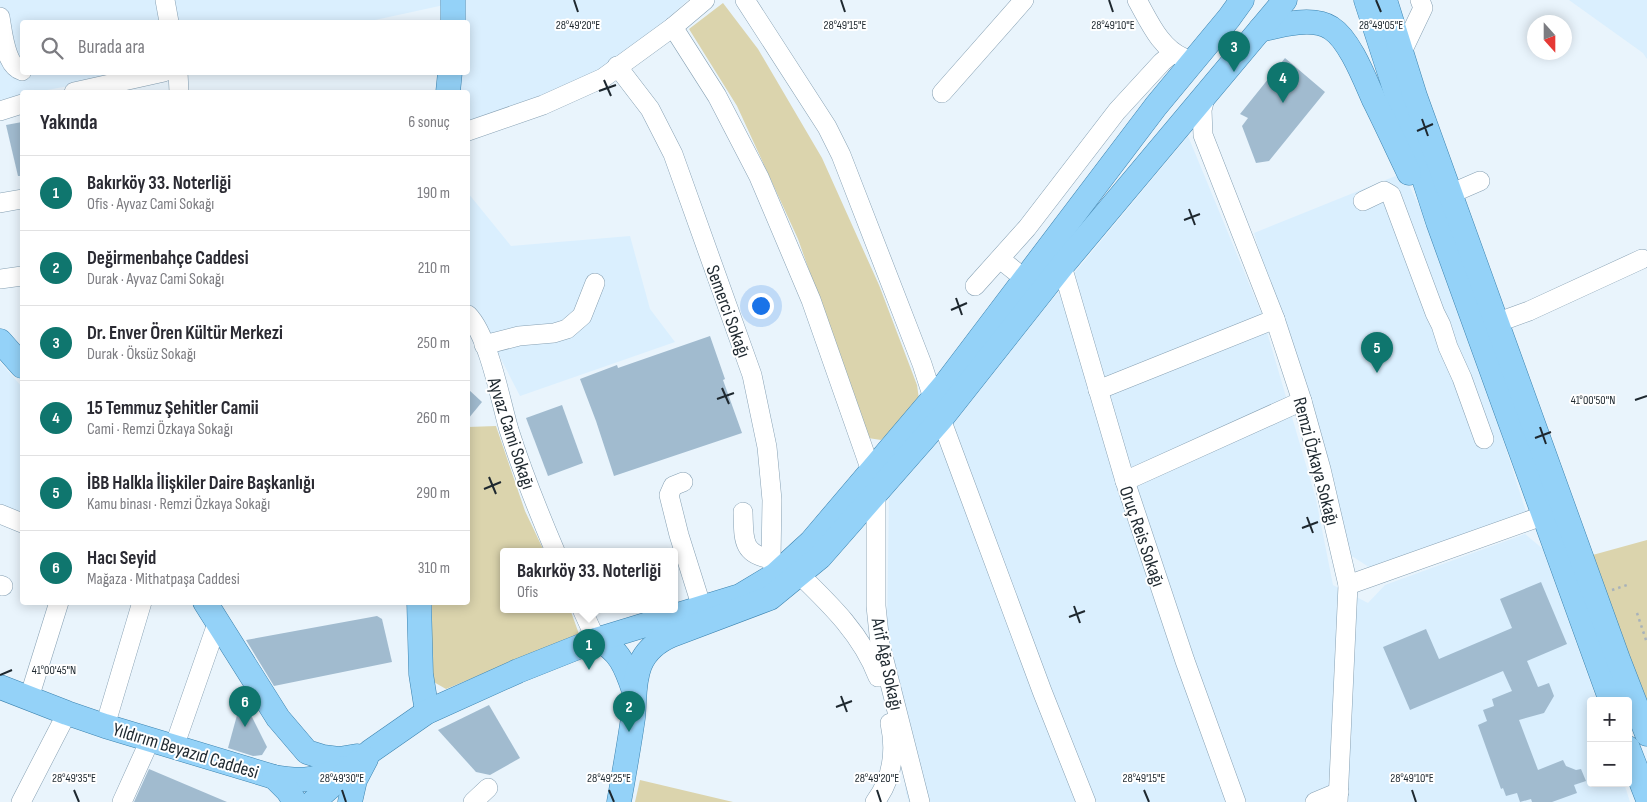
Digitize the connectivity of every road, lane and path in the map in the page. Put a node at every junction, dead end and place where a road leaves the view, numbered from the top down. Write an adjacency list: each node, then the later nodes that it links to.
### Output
1 (166, 0): 12 (street)
2 (704, 0): 13 (street)
3 (745, 0): 55 (street)
4 (1024, 0): 25 (street)
5 (1137, 0): 16 (street)
6 (1242, 0): 16 (main road)
7 (1285, 0): 14 (main road)
8 (1366, 0): 37 (main road)
9 (1385, 0): 15 (main road)
10 (1420, 0): 15 (street)
11 (0, 17): 18 (street)
12 (170, 20)
13 (673, 27): 17 (street); 59 (street, Arif Ağa Sokağı)
14 (1260, 30): 26 (main road); 37 (main road)
15 (1401, 54): 33 (main road)
16 (1183, 58): 38 (street); 43 (main road)
17 (617, 66): 30 (street); 65 (street, Semerci Sokağı)
18 (20, 70)
19 (150, 75): 22 (street)
20 (178, 75): 23 (street)
21 (450, 75): 24 (main road)
22 (83, 90)
23 (179, 90)
24 (448, 90)
25 (942, 93)
26 (1206, 94): 29 (main road); 31 (street, Remzi Özkaya Sokağı)
27 (20, 105): 28 (street)
28 (0, 111)
29 (1181, 125): 31 (street); 40 (main road)
30 (470, 131)
31 (1203, 135): 47 (street, Remzi Özkaya Sokağı)
32 (1480, 181): 33 (street)
33 (1450, 194): 48 (main road)
34 (20, 199): 36 (street)
35 (1363, 202): 49 (street)
36 (0, 203)
37 (1438, 222): 48 (main road)
38 (1000, 259): 43 (street); 45 (street)
39 (1642, 259): 48 (street)
40 (1062, 266): 53 (street, Oruç Reis Sokağı); 55 (main road)
41 (20, 276): 42 (street)
42 (0, 279)
43 (1025, 279): 55 (main road)
44 (595, 283): 51 (street)
45 (975, 286)
46 (470, 317): 51 (street, Ayvaz Cami Sokağı)
47 (1275, 319): 53 (street); 54 (street, Remzi Özkaya Sokağı)
48 (1482, 322): 49 (street); 62 (main road); 84 (main road)
49 (1441, 324): 56 (street)
50 (0, 341): 52 (main road)
51 (484, 345): 64 (street, Ayvaz Cami Sokağı)
52 (20, 362)
53 (1098, 390): 57 (street, Oruç Reis Sokağı)
54 (1302, 401): 57 (street); 67 (street, Remzi Özkaya Sokağı)
55 (937, 409): 59 (main road); 103 (street)
56 (1484, 438)
57 (1125, 480): 104 (street, Oruç Reis Sokağı)
58 (683, 482): 71 (street)
59 (873, 482): 65 (main road); 66 (main road); 102 (street, Arif Ağa Sokağı)
60 (743, 512): 65 (street)
61 (0, 514): 63 (street)
62 (1545, 515): 67 (street); 79 (main road)
63 (20, 522)
64 (554, 548)
65 (773, 567): 71 (main road)
66 (799, 574): 78 (main road); 101 (street)
67 (1348, 585): 91 (street, Remzi Özkaya Sokağı)
68 (58, 605): 80 (street)
69 (141, 605): 83 (street)
70 (419, 605): 81 (main road)
71 (702, 608): 75 (main road)
72 (212, 612): 86 (street); 87 (main road)
73 (584, 613): 75 (street)
74 (1636, 613): 76 (path)
75 (596, 640): 78 (main road); 81 (main road)
76 (1647, 642)
77 (0, 687): 80 (main road, Yıldırım Beyazıd Caddesi)
78 (634, 691): 100 (main road)
79 (1610, 697)
80 (29, 698): 82 (main road, Yıldırım Beyazıd Caddesi)
81 (427, 712): 87 (main road)
82 (67, 713): 83 (main road, Yıldırım Beyazıd Caddesi); 93 (street)
83 (105, 726): 85 (main road, Yıldırım Beyazıd Caddesi)
84 (1647, 734)
85 (150, 740): 86 (main road, Yıldırım Beyazıd Caddesi); 94 (street)
86 (174, 747): 89 (main road, Yıldırım Beyazıd Caddesi)
87 (371, 751): 89 (main road, Yıldırım Beyazıd Caddesi); 97 (main road); 98 (main road)
88 (1632, 758): 92 (main road)
89 (274, 777): 95 (main road); 96 (main road)
90 (488, 788): 99 (street)
91 (1339, 797): 105 (street)
92 (1647, 797)
93 (21, 802)
94 (122, 802)
95 (295, 802)
96 (308, 802)
97 (312, 802)
98 (350, 802)
99 (473, 802)
100 (620, 802)
101 (875, 802)
102 (920, 802)
103 (1086, 802)
104 (1236, 802)
105 (1315, 802)

